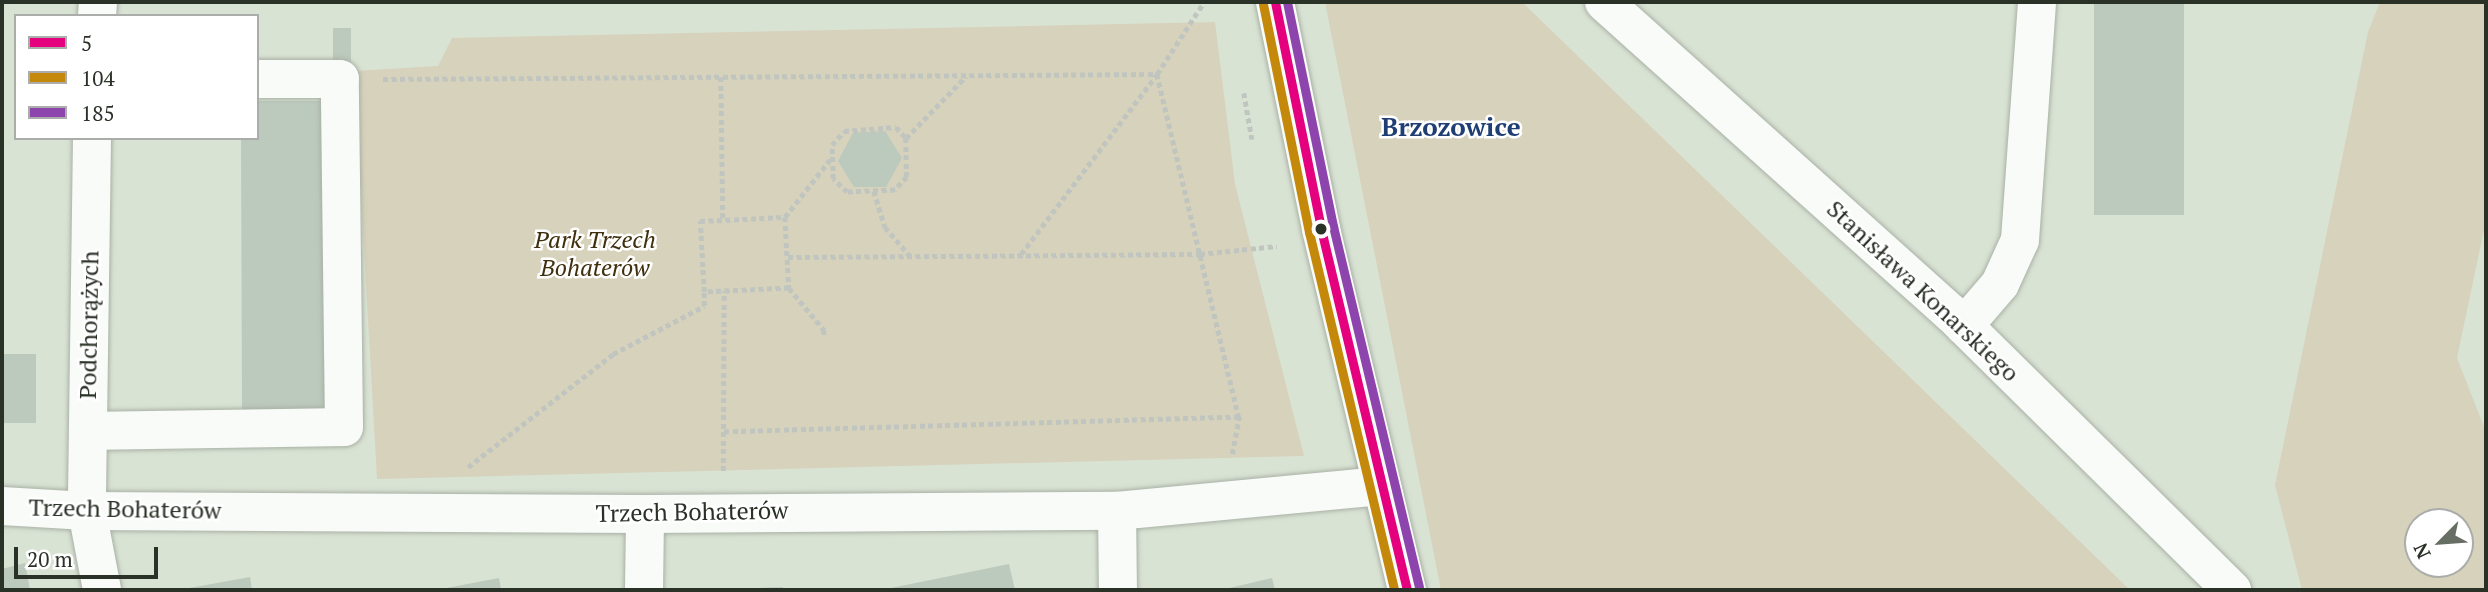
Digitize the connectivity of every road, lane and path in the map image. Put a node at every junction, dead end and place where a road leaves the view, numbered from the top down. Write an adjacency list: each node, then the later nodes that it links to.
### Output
1 (1204, 2): 5 (path)
2 (1275, 2): 31 (street)
3 (1604, 2): 24 (street, Stanisława Konarskiego)
4 (2037, 2): 24 (street)
5 (1157, 74): 6 (path); 17 (path); 18 (path)
6 (967, 76): 7 (path); 10 (path)
7 (721, 77): 9 (path); 15 (path)
8 (259, 79): 9 (street)
9 (340, 79): 27 (street)
10 (906, 138): 12 (path); 13 (path)
11 (92, 140): 27 (street, Podchorążych)
12 (833, 156): 13 (path); 14 (path)
13 (874, 191): 19 (path)
14 (785, 217): 15 (path); 20 (path)
15 (723, 220): 23 (path)
16 (1277, 246): 17 (path)
17 (1200, 254): 18 (path); 26 (path)
18 (1020, 255): 19 (path)
19 (910, 256): 20 (path)
20 (788, 257): 21 (path)
21 (789, 288): 22 (path); 25 (path)
22 (724, 291): 23 (path); 28 (path)
23 (704, 292): 30 (path)
24 (1964, 326): 41 (street, Stanisława Konarskiego)
25 (824, 338)
26 (1239, 417): 28 (path); 29 (path)
27 (88, 431): 34 (street, Podchorążych)
28 (722, 432): 33 (path)
29 (1231, 463)
30 (461, 472)
31 (1381, 486): 35 (street, Trzech Bohaterów); 40 (street)
32 (2, 506): 34 (street, Trzech Bohaterów)
33 (723, 510): 35 (street, Trzech Bohaterów); 36 (street, Trzech Bohaterów)
34 (87, 511): 36 (street, Trzech Bohaterów); 37 (street, Podchorążych)
35 (1117, 511): 39 (street)
36 (645, 514): 38 (street)
37 (102, 590)
38 (644, 590)
39 (1118, 590)
40 (1407, 590)
41 (2232, 590)

